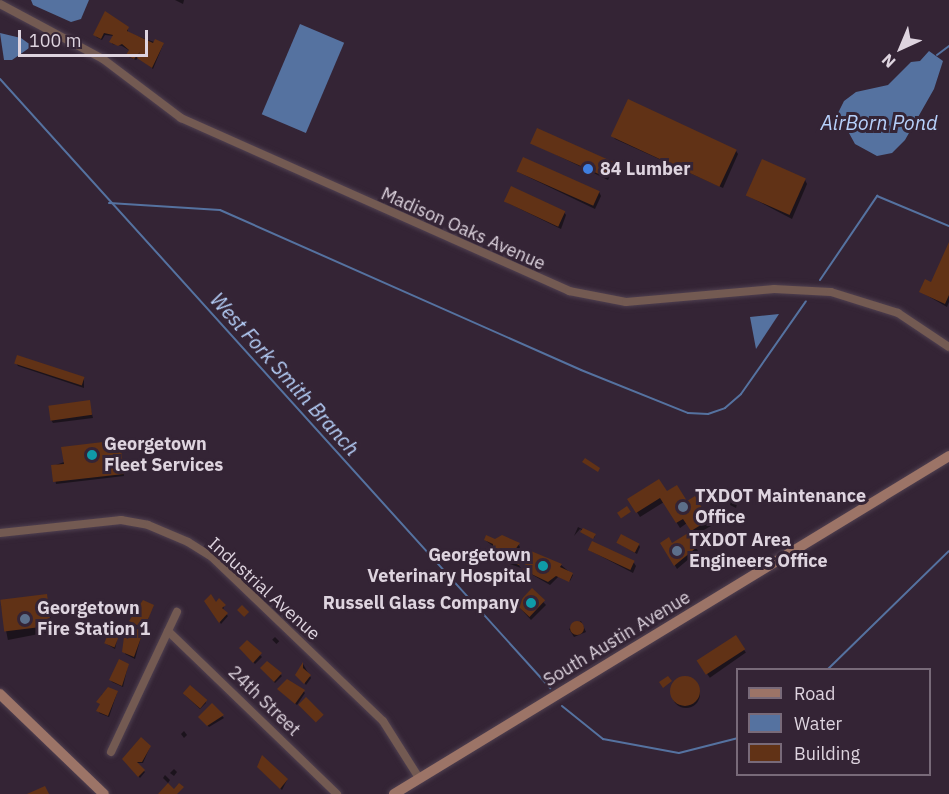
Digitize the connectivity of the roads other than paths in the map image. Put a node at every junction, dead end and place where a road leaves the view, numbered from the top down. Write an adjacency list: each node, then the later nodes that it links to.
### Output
1 (0, 4): 2 (street, Madison Oaks Avenue)
2 (949, 346)
3 (949, 456): 9 (main road, South Austin Avenue)
4 (0, 533): 9 (street, Industrial Avenue)
5 (177, 612): 6 (street)
6 (168, 630): 8 (street); 11 (street, 24th Street)
7 (0, 694): 10 (main road)
8 (111, 752)
9 (419, 778): 12 (main road, South Austin Avenue)
10 (104, 794)
11 (337, 794)
12 (394, 794)

